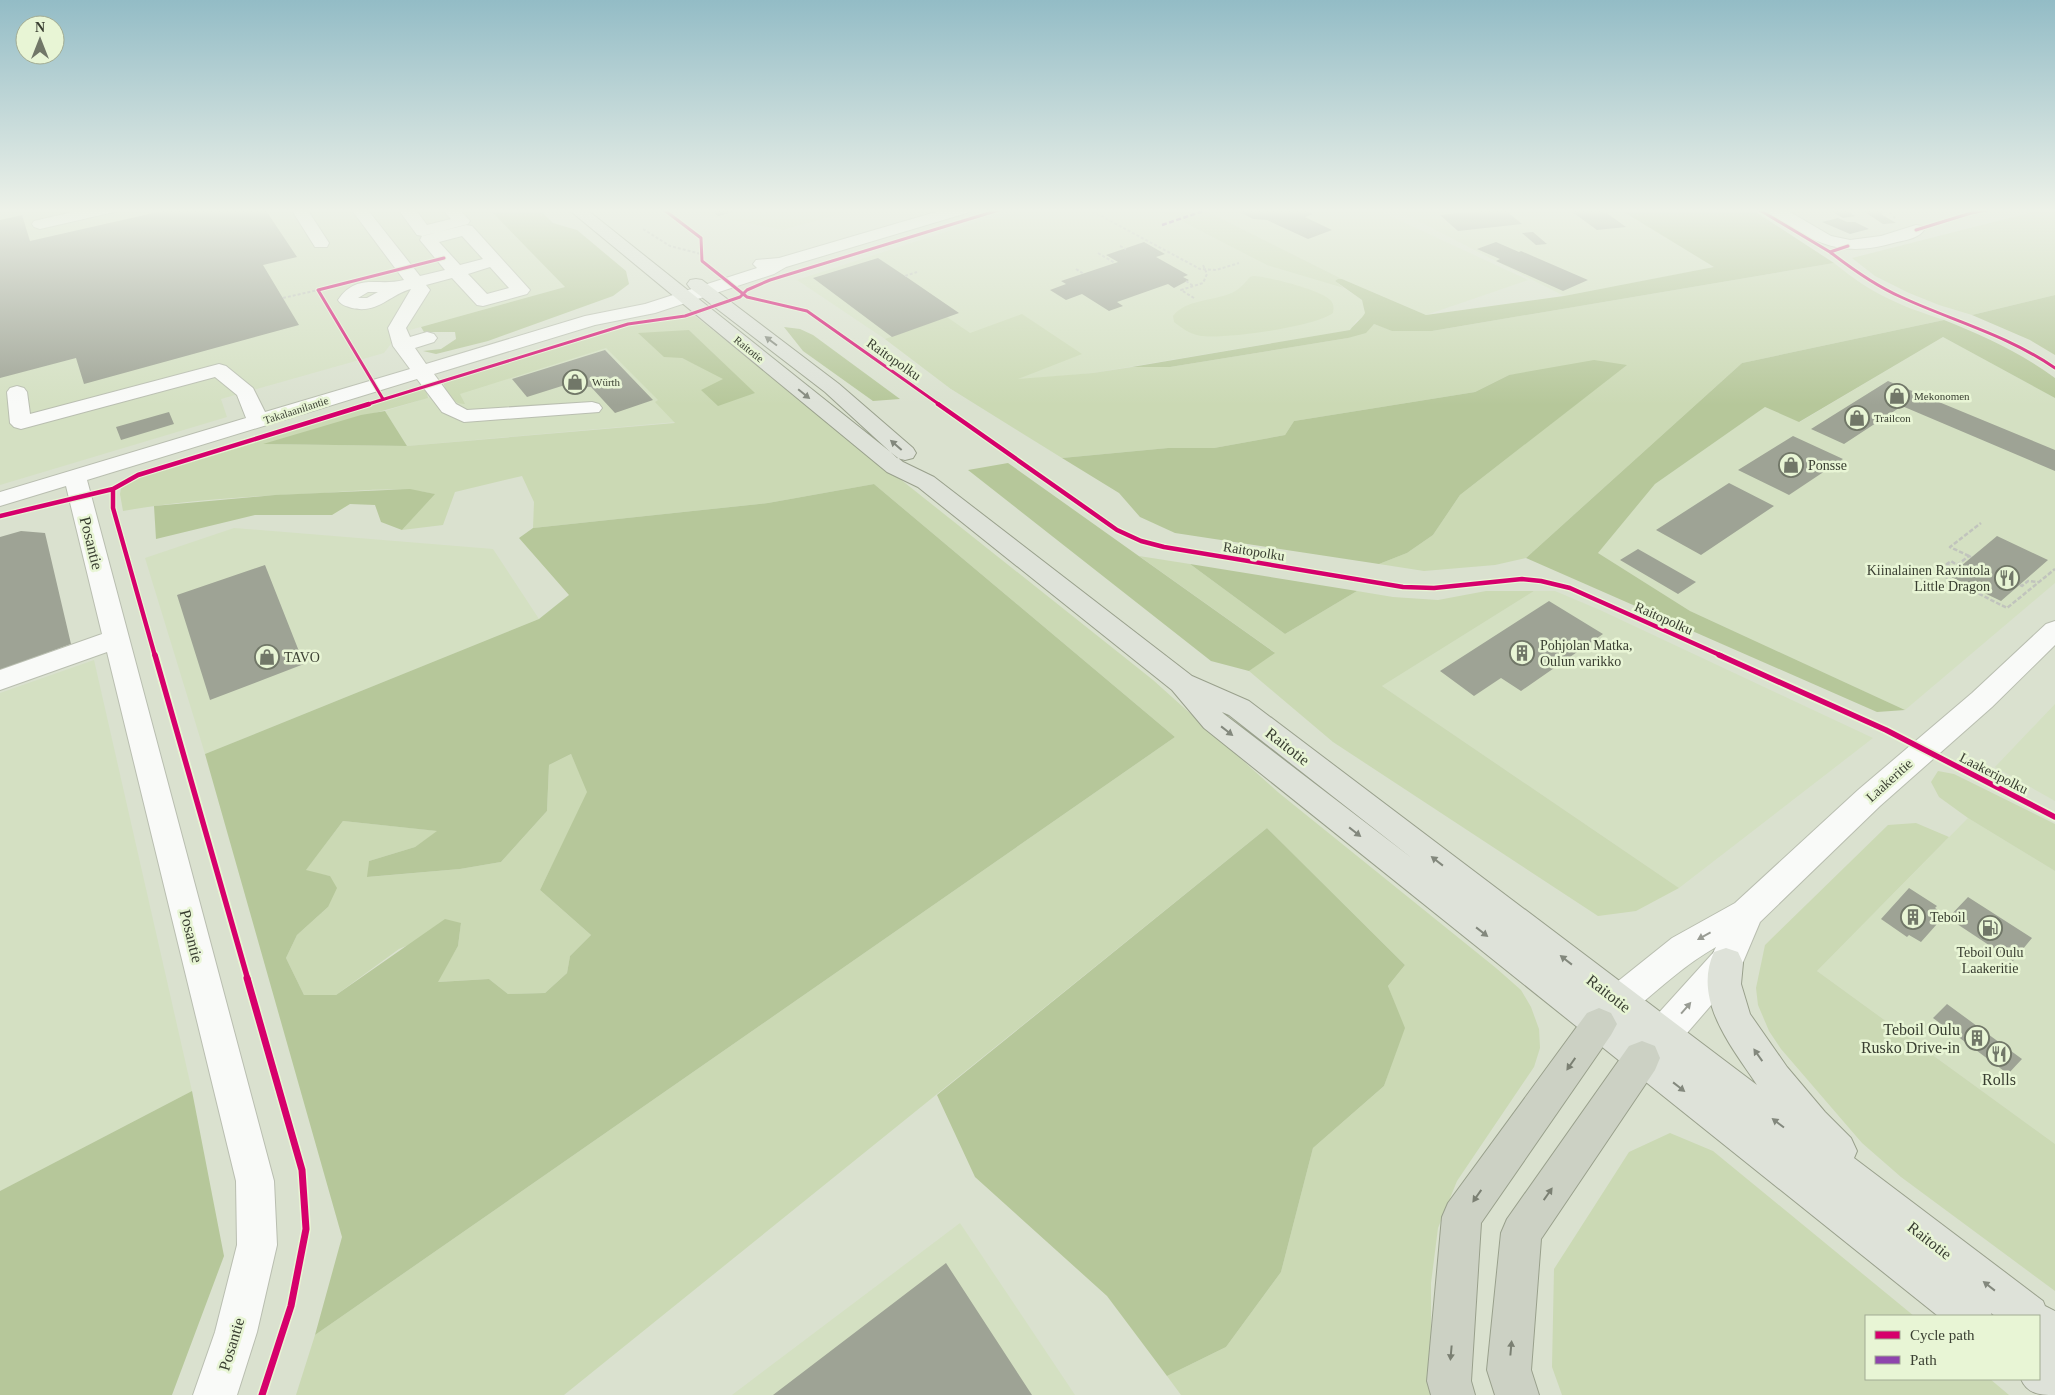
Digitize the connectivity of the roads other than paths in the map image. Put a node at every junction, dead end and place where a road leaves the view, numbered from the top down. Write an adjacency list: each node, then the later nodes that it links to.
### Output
1 (408, 274): 9 (street)
2 (448, 274): 9 (street)
3 (458, 274): 4 (street)
4 (507, 274)
5 (671, 274): 10 (main road, Raitotie)
6 (674, 274): 10 (main road, Raitotie)
7 (725, 274): 10 (street)
8 (746, 274): 10 (street)
9 (415, 283): 11 (street); 13 (street)
10 (687, 285): 14 (street, Takalaanilantie); 25 (main road, Raitotie)
11 (391, 290)
12 (427, 338): 13 (street)
13 (403, 346): 14 (street)
14 (422, 371): 16 (street); 17 (street, Takalaanilantie)
15 (16, 392): 17 (street)
16 (592, 408)
17 (258, 422): 18 (street, Takalaanilantie)
18 (75, 477): 19 (street, Takalaanilantie); 21 (street, Posantie)
19 (0, 499)
20 (2055, 630): 23 (street, Laakeritie)
21 (116, 639): 22 (street); 34 (street, Posantie)
22 (0, 680)
23 (1747, 913): 24 (street, Laakeritie); 25 (street, Laakeritie, one-way to 25)
24 (1726, 963): 26 (street, Laakeritie, one-way to 24); 27 (main road, one-way to 24)
25 (1609, 1012): 26 (main road, Raitotie); 35 (highway, one-way to 35)
26 (1652, 1046): 27 (main road, Raitotie, one-way to 26); 28 (main road, Raitotie, one-way to 28); 36 (highway, one-way to 26)
27 (1921, 1232): 29 (main road, Raitotie, one-way to 27)
28 (1970, 1315)
29 (2027, 1315)
30 (2040, 1326): 31 (main road)
31 (2055, 1338)
32 (2040, 1371): 33 (main road)
33 (2055, 1382)
34 (215, 1395)
35 (1453, 1395)
36 (1517, 1395)

